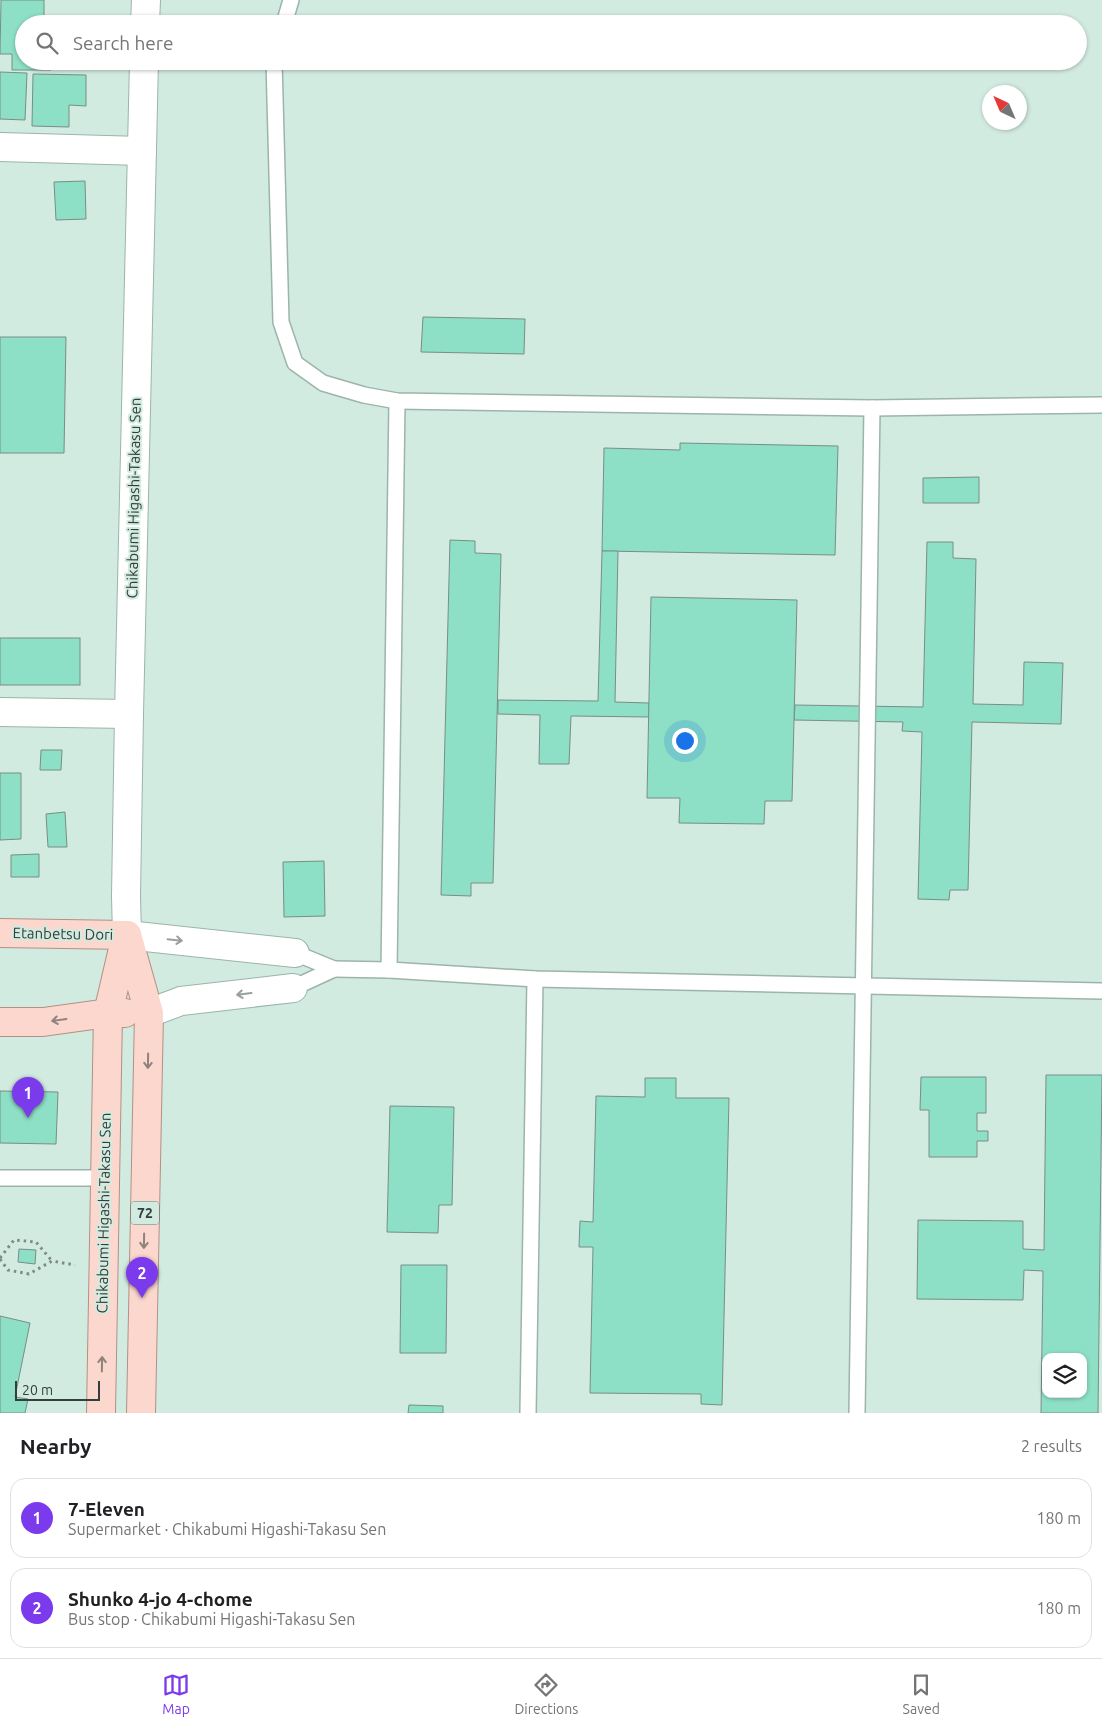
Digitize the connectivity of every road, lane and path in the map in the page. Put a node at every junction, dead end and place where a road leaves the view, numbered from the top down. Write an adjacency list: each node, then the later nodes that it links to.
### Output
1 (146, 0): 3 (street)
2 (290, 0): 4 (lane)
3 (145, 15)
4 (286, 15)
5 (144, 70): 8 (street, Chikabumi Higashi-Takasu Sen)
6 (274, 70): 9 (lane)
7 (0, 147): 8 (street)
8 (142, 151): 13 (street, Chikabumi Higashi-Takasu Sen)
9 (398, 401): 11 (lane); 18 (lane)
10 (1102, 405): 11 (lane)
11 (872, 408): 20 (lane)
12 (0, 712): 13 (street)
13 (129, 714): 15 (street, Chikabumi Higashi-Takasu Sen)
14 (0, 932): 15 (main road, Etanbetsu Dori)
15 (127, 935): 16 (street, one-way to 16); 23 (main road, Chikabumi Higashi-Takasu Sen); 24 (main road, Chikabumi Higashi-Takasu Sen / 72)
16 (295, 953): 17 (lane)
17 (334, 968): 18 (lane); 21 (lane)
18 (389, 970): 19 (lane)
19 (535, 979): 20 (lane); 33 (lane)
20 (864, 986): 22 (lane); 34 (lane)
21 (292, 988): 24 (street, one-way to 24)
22 (1102, 991)
23 (108, 1013): 24 (main road); 25 (main road, one-way to 25); 27 (main road, Chikabumi Higashi-Takasu Sen)
24 (149, 1013): 32 (main road, Chikabumi Higashi-Takasu Sen / 72, one-way to 32)
25 (0, 1022)
26 (0, 1178): 27 (lane)
27 (105, 1178): 30 (main road, Chikabumi Higashi-Takasu Sen)
28 (0, 1258): 29 (path); 29 (path)
29 (52, 1261): 30 (path)
30 (103, 1270): 31 (main road, Chikabumi Higashi-Takasu Sen, one-way to 30)
31 (101, 1413)
32 (141, 1413)
33 (528, 1413)
34 (857, 1413)

